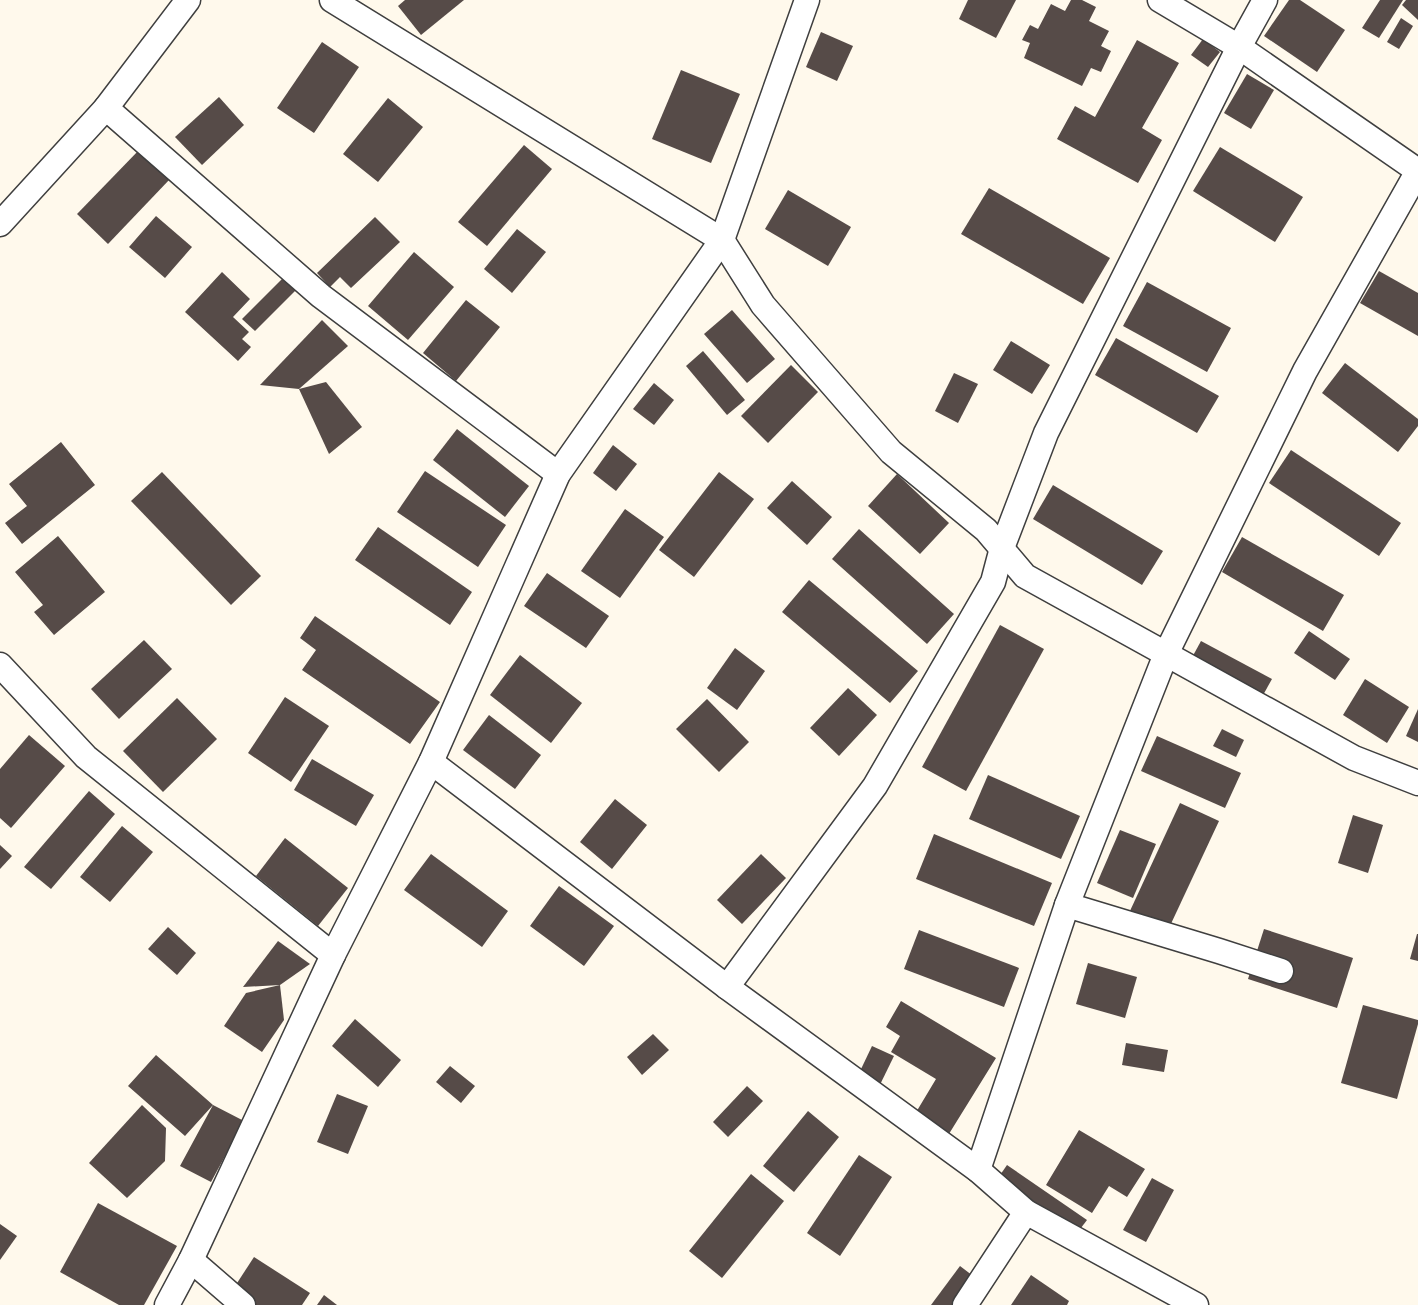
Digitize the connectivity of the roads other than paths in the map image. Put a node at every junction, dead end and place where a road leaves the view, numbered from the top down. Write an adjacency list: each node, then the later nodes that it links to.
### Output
1 (188, 0): 7 (street)
2 (332, 0): 10 (street)
3 (807, 0): 10 (street)
4 (1160, 0): 6 (street)
5 (1265, 0): 6 (street)
6 (1239, 47): 8 (street); 12 (street)
7 (106, 108): 9 (street); 11 (street)
8 (1418, 171): 13 (street)
9 (0, 224)
10 (722, 240): 11 (street); 12 (street)
11 (558, 474): 15 (street)
12 (1002, 548): 13 (street); 20 (street)
13 (1166, 654): 16 (street); 17 (street)
14 (0, 664): 18 (street)
15 (431, 762): 18 (street); 20 (street)
16 (1418, 783)
17 (1067, 905): 19 (street); 21 (street)
18 (333, 955): 23 (street)
19 (1281, 971)
20 (728, 987): 21 (street)
21 (978, 1170): 22 (street)
22 (1026, 1212): 26 (street); 27 (street)
23 (191, 1260): 24 (street); 25 (street)
24 (167, 1305)
25 (243, 1305)
26 (965, 1305)
27 (1196, 1305)

